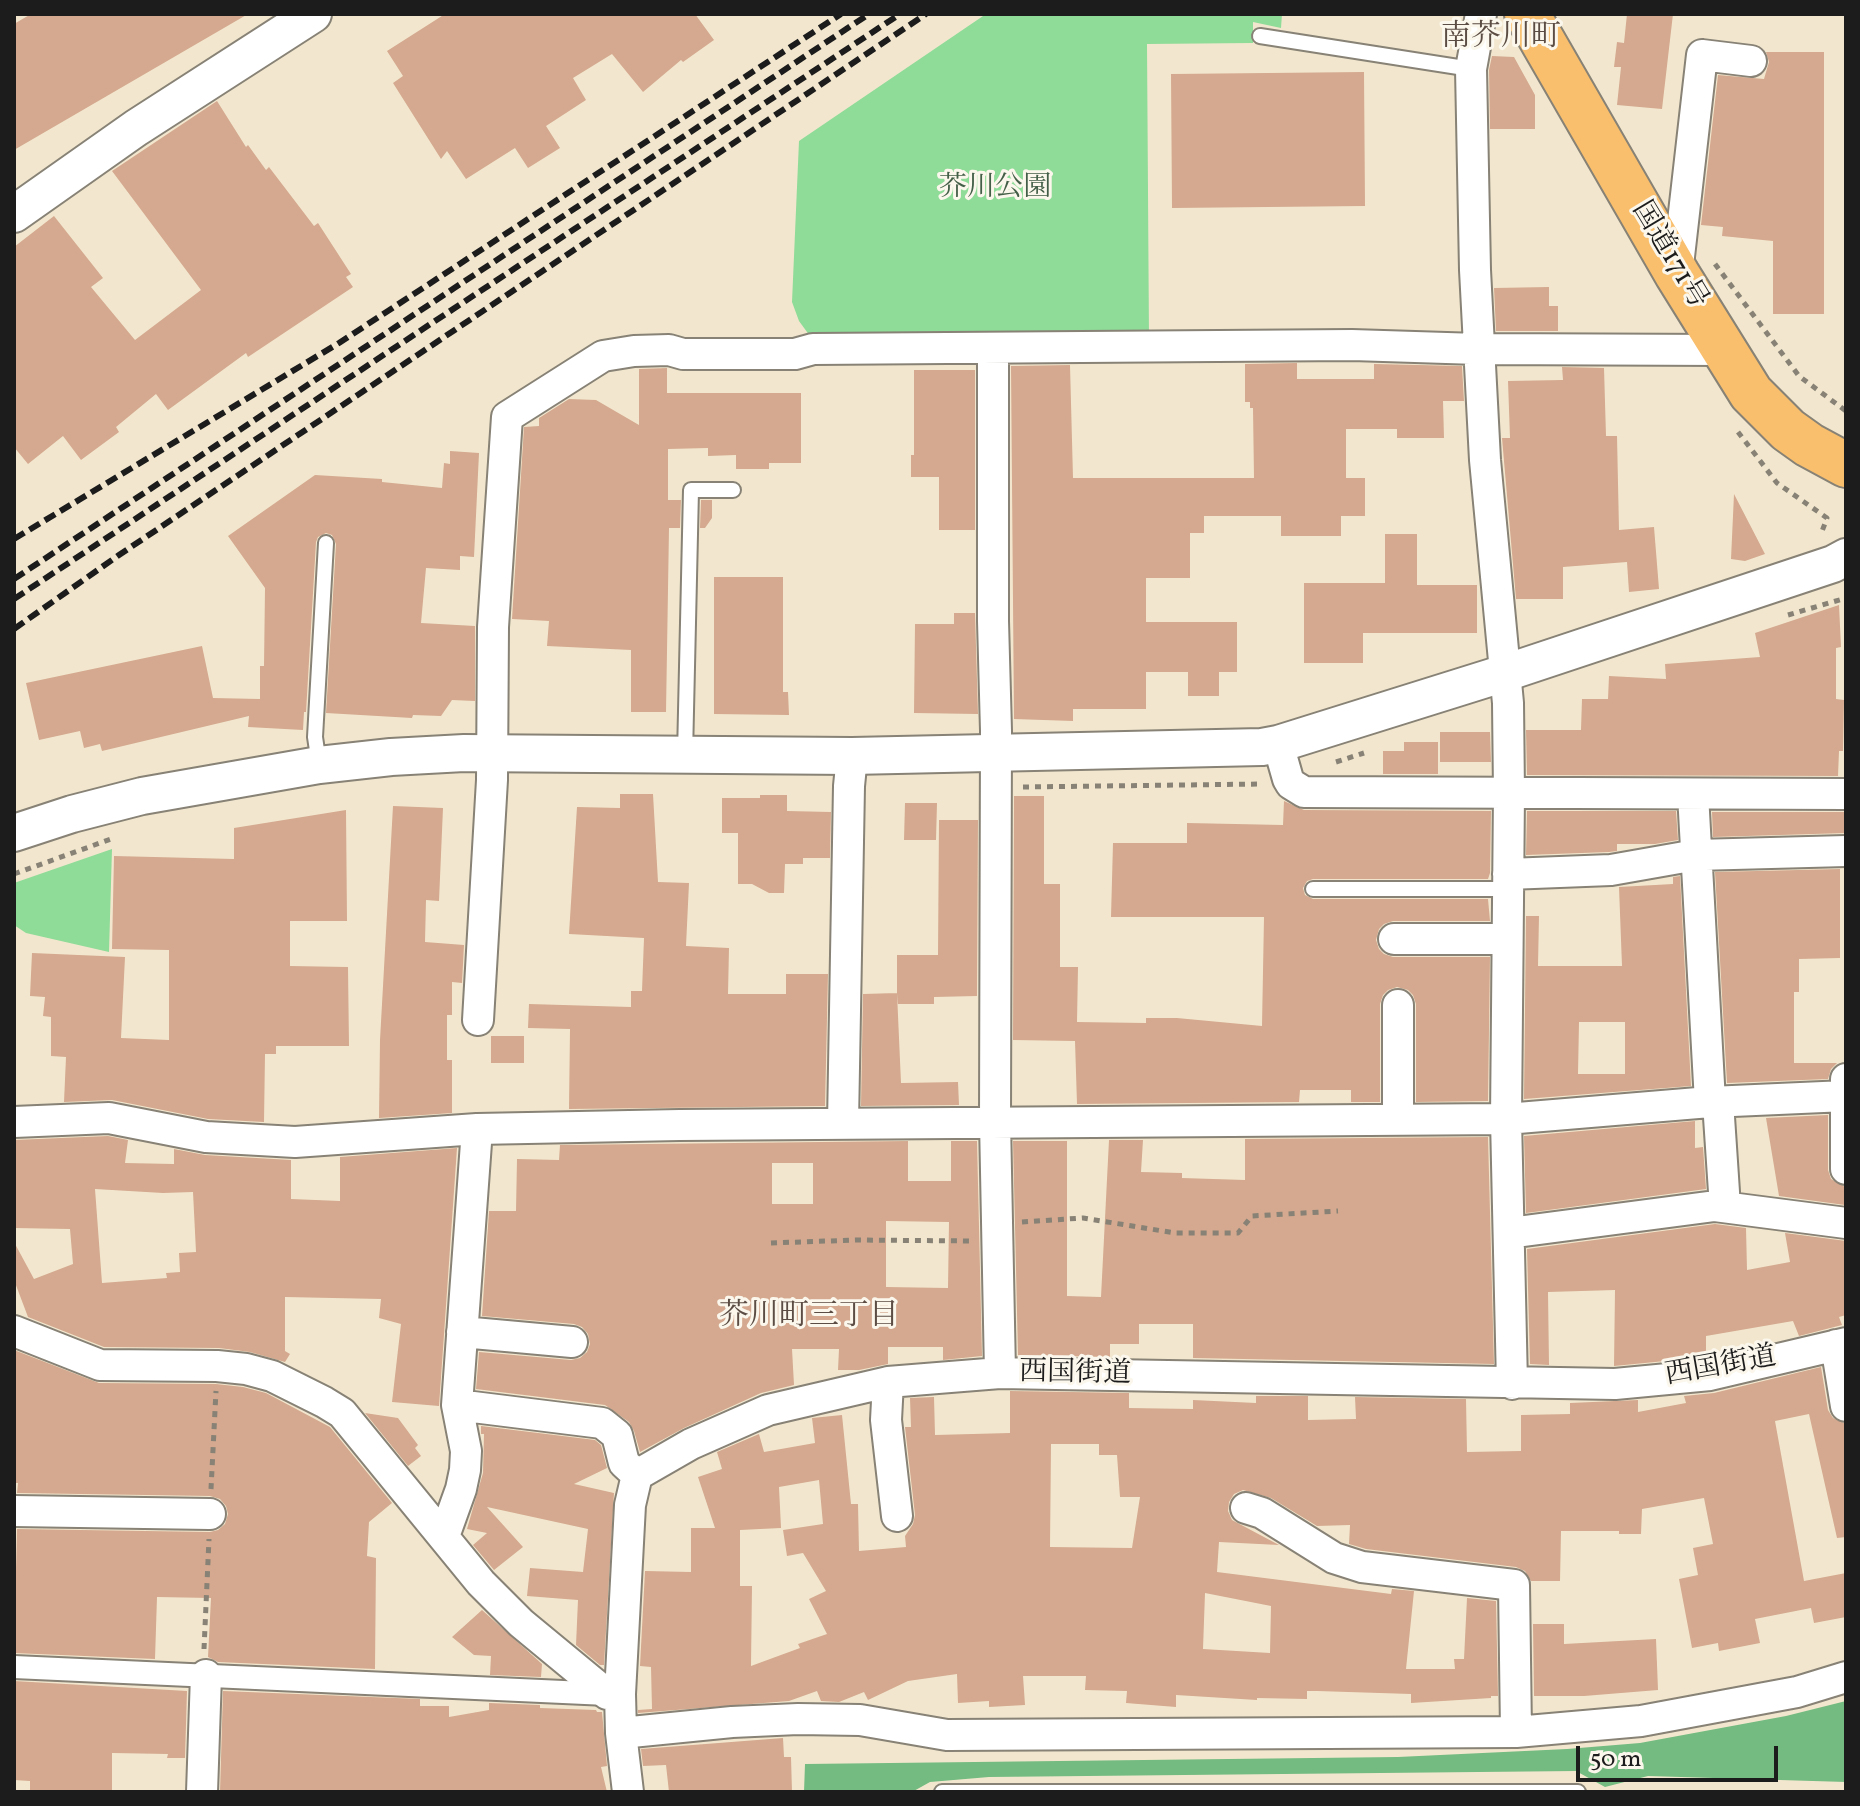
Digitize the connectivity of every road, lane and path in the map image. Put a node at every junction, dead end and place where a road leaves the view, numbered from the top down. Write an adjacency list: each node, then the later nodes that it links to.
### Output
1 (313, 14): 7 (street)
2 (1481, 14): 6 (street)
3 (1527, 14): 8 (highway, 国道171号)
4 (1260, 36): 6 (lane)
5 (1751, 61): 8 (street)
6 (1471, 69): 10 (street)
7 (14, 214)
8 (1677, 274): 11 (highway, 国道171号)
9 (993, 348): 10 (street); 19 (street); 20 (street)
10 (1478, 349): 11 (street); 17 (street)
11 (1724, 350): 12 (highway, 国道171号)
12 (1846, 465)
13 (733, 490): 21 (lane)
14 (1827, 518): 16 (path)
15 (326, 543): 23 (lane)
16 (1836, 560): 17 (street)
17 (1505, 673): 18 (street); 24 (street)
18 (1278, 744): 20 (street); 24 (street)
19 (492, 753): 21 (street); 23 (street); 35 (street)
20 (996, 754): 22 (street); 41 (street)
21 (685, 755): 22 (street)
22 (852, 756): 43 (street)
23 (319, 765): 27 (street)
24 (1509, 793): 25 (street); 30 (street)
25 (1693, 794): 26 (street); 29 (street)
26 (1846, 794)
27 (14, 833)
28 (1846, 851): 29 (street)
29 (1696, 855): 30 (street); 38 (street)
30 (1507, 882): 31 (lane); 33 (street)
31 (1313, 889)
32 (1394, 939): 33 (street)
33 (1507, 939): 39 (street)
34 (1398, 1005): 40 (street)
35 (478, 1020)
36 (1846, 1079): 37 (street)
37 (1846, 1096): 38 (street); 45 (street)
38 (1714, 1102): 39 (street); 46 (street)
39 (1506, 1119): 40 (street); 50 (street)
40 (1398, 1120): 41 (street)
41 (995, 1121): 43 (street); 49 (street)
42 (14, 1122): 44 (street)
43 (843, 1123): 44 (street)
44 (477, 1129): 53 (street)
45 (1846, 1169)
46 (1725, 1207): 48 (street); 50 (street)
47 (1338, 1211): 49 (path)
48 (1846, 1223)
49 (997, 1232): 51 (path); 56 (street)
50 (1509, 1233): 58 (street)
51 (771, 1243)
52 (14, 1331): 66 (street)
53 (462, 1332): 54 (street); 59 (street)
54 (572, 1342)
55 (1841, 1344): 58 (street, 西国街道); 60 (street)
56 (1000, 1373): 57 (street, 西国街道); 58 (street, 西国街道)
57 (888, 1382): 61 (street, 西国街道); 65 (street)
58 (1512, 1384)
59 (457, 1405): 61 (street); 66 (street)
60 (1846, 1406)
61 (637, 1475): 70 (street)
62 (1246, 1508): 71 (street)
63 (14, 1511): 64 (street)
64 (210, 1514)
65 (897, 1516)
66 (441, 1534): 70 (street)
67 (14, 1667): 68 (street)
68 (206, 1675): 70 (street); 73 (street)
69 (1846, 1677): 71 (street)
70 (614, 1694): 72 (street)
71 (1516, 1732): 72 (street)
72 (621, 1733): 74 (street)
73 (202, 1792)
74 (628, 1792)
75 (942, 1792): 76 (lane)
76 (1578, 1792)

